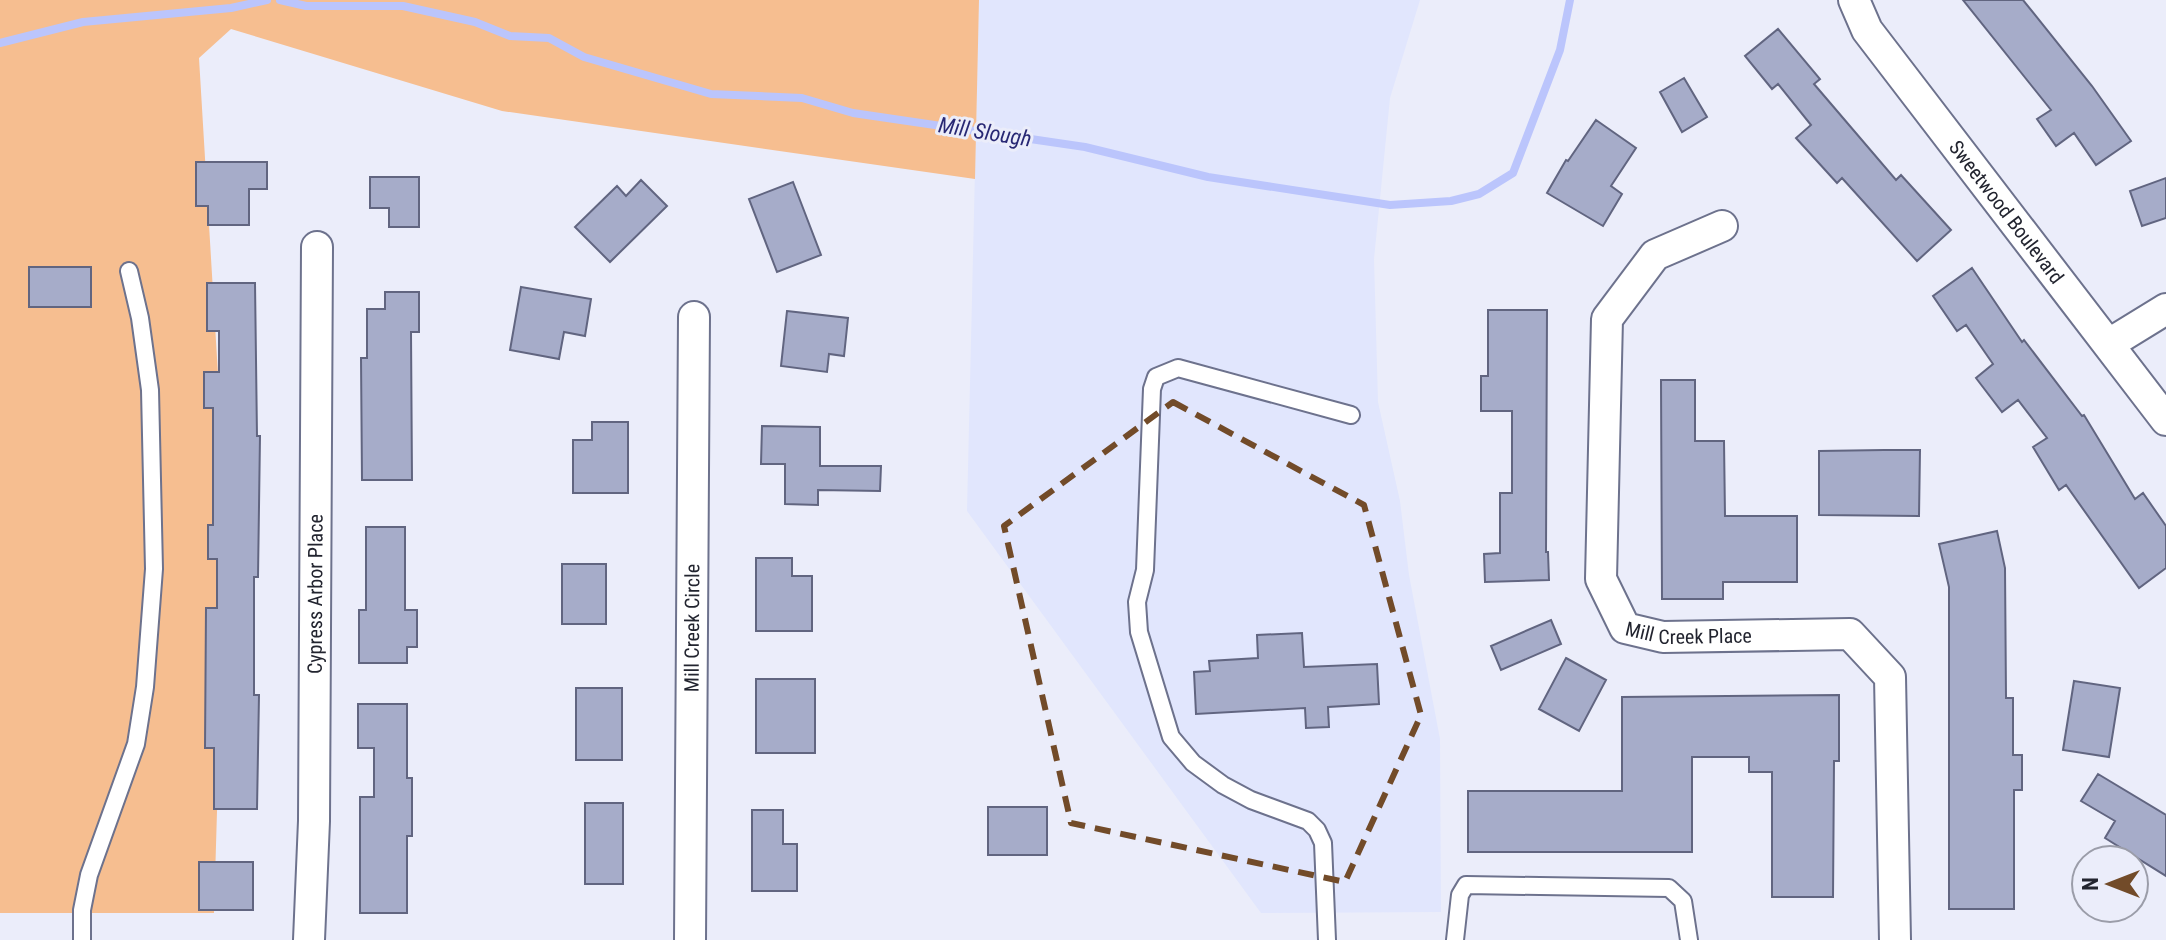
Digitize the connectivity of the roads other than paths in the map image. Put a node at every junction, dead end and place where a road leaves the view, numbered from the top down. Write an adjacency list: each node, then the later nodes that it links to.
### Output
1 (1854, 0): 7 (street, Sweetwood Boulevard)
2 (1722, 226): 16 (street, Mill Creek Place)
3 (317, 247): 11 (street, Cypress Arbor Place)
4 (129, 271): 10 (lane)
5 (2166, 309): 7 (street)
6 (694, 317): 12 (street, Mill Creek Circle)
7 (2109, 344): 9 (street, Sweetwood Boulevard)
8 (1351, 415): 13 (lane)
9 (2166, 420)
10 (82, 940)
11 (309, 940)
12 (690, 940)
13 (1327, 940)
14 (1455, 940): 15 (lane)
15 (1689, 940)
16 (1895, 940)

